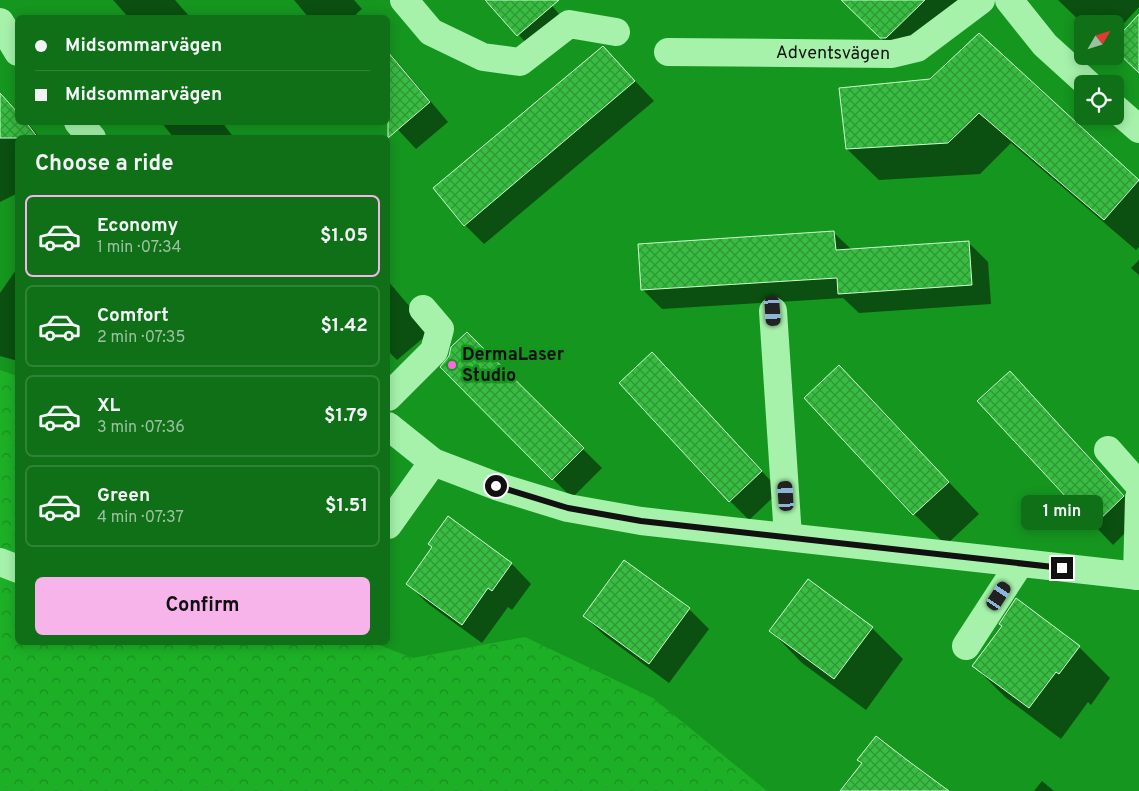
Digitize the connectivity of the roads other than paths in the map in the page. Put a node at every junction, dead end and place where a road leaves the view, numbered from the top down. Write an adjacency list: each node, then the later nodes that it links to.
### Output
1 (404, 0): 5 (street)
2 (981, 0): 7 (street, Adventsvägen)
3 (1009, 0): 8 (street)
4 (0, 22): 6 (street)
5 (616, 32)
6 (10, 50)
7 (668, 52)
8 (1078, 75)
9 (1124, 116): 10 (street)
10 (1139, 129)
11 (423, 308): 13 (street)
12 (773, 311): 20 (street)
13 (390, 395)
14 (390, 428): 16 (street)
15 (1108, 450): 17 (street)
16 (433, 462): 19 (street); 20 (street)
17 (1139, 485)
18 (1139, 498): 24 (street)
19 (390, 522)
20 (788, 537): 22 (street)
21 (0, 562): 23 (street)
22 (1020, 563): 24 (street); 25 (street)
23 (15, 568)
24 (1138, 576)
25 (966, 646)

